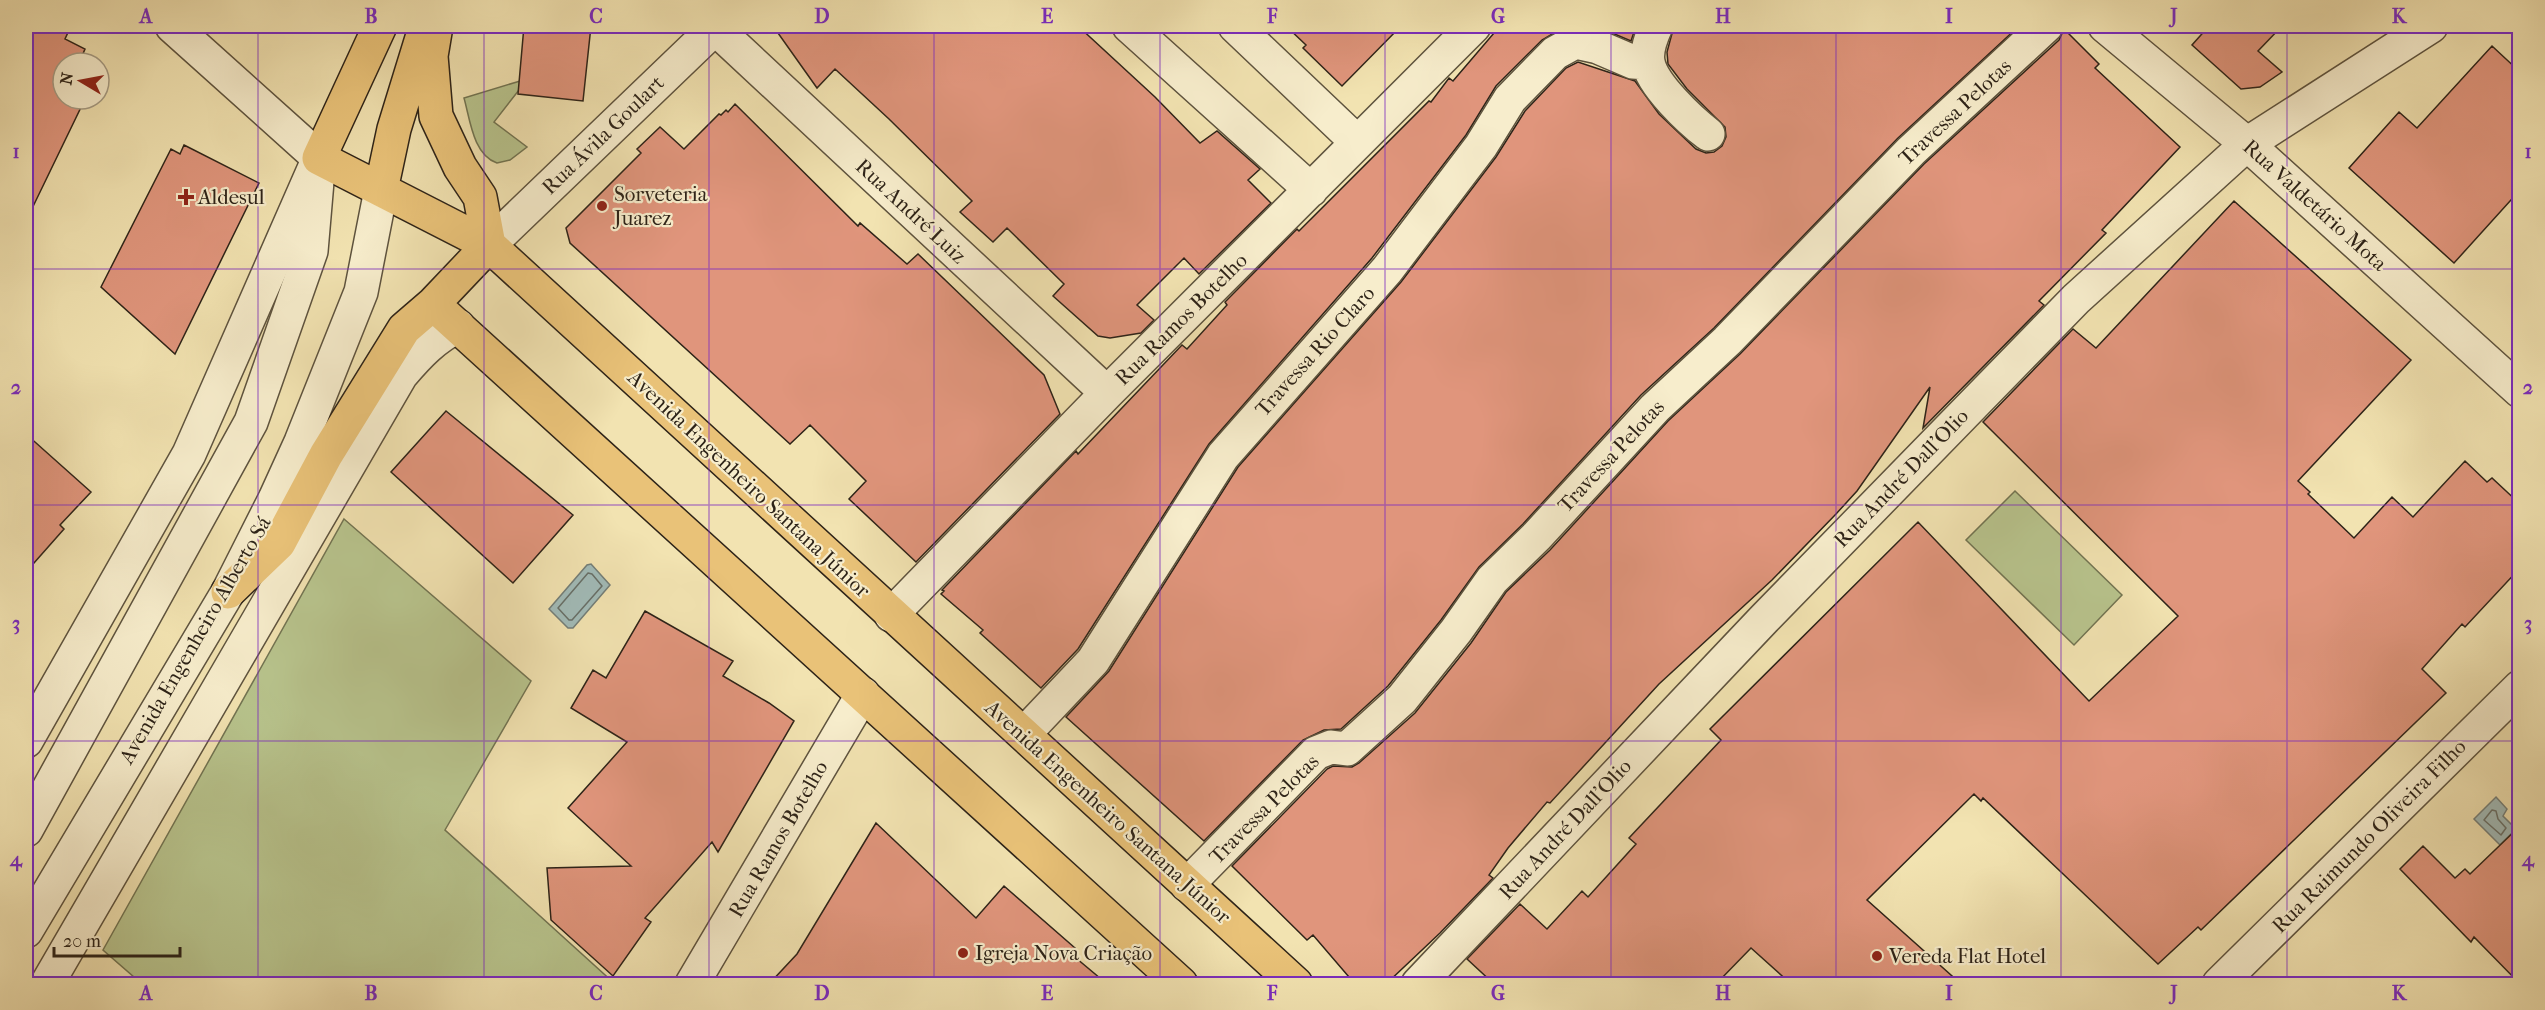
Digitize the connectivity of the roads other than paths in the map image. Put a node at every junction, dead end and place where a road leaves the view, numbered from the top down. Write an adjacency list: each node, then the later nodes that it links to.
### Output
1 (172, 26): 17 (street, Avenida Engenheiro Santana Júnior)
2 (380, 26): 17 (main road)
3 (426, 26): 18 (main road, Avenida Engenheiro Alberto Sá)
4 (436, 26): 20 (main road)
5 (1129, 26): 19 (street)
6 (1235, 26): 15 (street)
7 (1474, 26): 15 (street, Rua Ramos Botelho)
8 (1656, 26): 13 (street)
9 (2046, 26): 32 (street, Travessa Pelotas)
10 (2105, 26): 16 (street, Rua Valdetário Mota)
11 (2431, 26): 16 (street, Rua André Dall'Olio)
12 (716, 27): 20 (street, Rua Ávila Goulart); 24 (street, Rua André Luiz)
13 (1648, 63): 14 (street); 29 (street, Travessa Rio Claro)
14 (1708, 134)
15 (1357, 142): 19 (street, Rua Ramos Botelho)
16 (2247, 144): 23 (street, Rua Valdetário Mota); 38 (street, Rua André Dall'Olio)
17 (319, 158): 18 (main road, Avenida Engenheiro Santana Júnior); 30 (street); 31 (street)
18 (381, 190): 20 (main road, Avenida Engenheiro Santana Júnior); 25 (street, Avenida Engenheiro Alberto Sá)
19 (1311, 190): 24 (street, Rua Ramos Botelho)
20 (489, 244): 21 (main road); 26 (main road, Avenida Engenheiro Santana Júnior)
21 (434, 304): 22 (main road); 25 (main road)
22 (459, 326): 28 (main road); 34 (street)
23 (2520, 391)
24 (1107, 393): 26 (street, Rua Ramos Botelho)
25 (228, 592): 33 (street, Avenida Engenheiro Alberto Sá)
26 (891, 615): 29 (main road, Avenida Engenheiro Santana Júnior)
27 (2520, 687): 39 (street, Rua Raimundo Oliveira Filho)
28 (863, 694): 35 (street, Rua Ramos Botelho); 36 (main road)
29 (1024, 734): 32 (main road, Avenida Engenheiro Santana Júnior)
30 (26, 741)
31 (26, 830)
32 (1187, 885): 37 (main road, Avenida Engenheiro Santana Júnior)
33 (26, 931)
34 (47, 984)
35 (692, 984)
36 (1181, 984)
37 (1296, 984)
38 (1418, 984)
39 (2219, 984)

